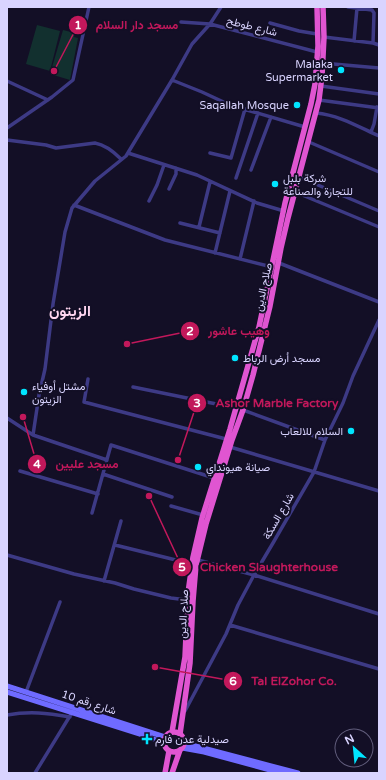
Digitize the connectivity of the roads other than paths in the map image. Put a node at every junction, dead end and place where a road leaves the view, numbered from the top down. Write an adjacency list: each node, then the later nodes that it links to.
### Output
1 (89, 7): 22 (street)
2 (221, 7): 9 (street)
3 (318, 7): 10 (highway, صلاح الدين)
4 (323, 7): 11 (highway, صلاح الدين)
5 (348, 7): 6 (street)
6 (357, 8): 12 (street); 13 (street)
7 (181, 22): 9 (street, شارع طوطح)
8 (270, 23): 10 (street)
9 (210, 24): 15 (street, شارع طوطح); 18 (street)
10 (317, 34): 15 (highway, صلاح الدين)
11 (324, 37): 12 (street); 16 (highway, صلاح الدين)
12 (354, 41): 13 (street)
13 (373, 44): 14 (street)
14 (379, 45)
15 (317, 52): 29 (highway, صلاح الدين)
16 (322, 63): 17 (street); 20 (highway, صلاح الدين)
17 (379, 68)
18 (172, 80): 25 (street); 35 (street)
19 (7, 81): 22 (street)
20 (321, 86): 21 (street); 23 (highway, صلاح الدين)
21 (379, 94)
22 (48, 100): 30 (street)
23 (319, 100): 24 (street); 27 (highway, صلاح الدين)
24 (378, 108): 31 (street)
25 (245, 109): 26 (street); 36 (street)
26 (258, 113): 28 (street); 43 (street)
27 (316, 113): 31 (street); 34 (highway, صلاح الدين)
28 (271, 117): 29 (street); 40 (street)
29 (305, 127): 51 (highway, صلاح الدين)
30 (7, 128)
31 (371, 132): 32 (street)
32 (379, 136)
33 (7, 140): 37 (street)
34 (309, 142): 41 (street); 42 (highway, صلاح الدين)
35 (128, 153): 37 (street); 38 (street)
36 (210, 153)
37 (121, 159): 50 (street)
38 (164, 165): 39 (street); 48 (street)
39 (176, 168): 44 (street); 45 (street)
40 (251, 170)
41 (379, 172)
42 (299, 177): 47 (highway, صلاح الدين); 52 (street)
43 (236, 178)
44 (210, 182): 46 (street); 54 (street)
45 (169, 189)
46 (230, 191): 49 (street); 56 (street)
47 (295, 192): 55 (street); 59 (highway, صلاح الدين)
48 (149, 201)
49 (254, 201): 51 (street); 58 (street)
50 (74, 205): 57 (street); 68 (street)
51 (284, 211): 60 (highway, صلاح الدين)
52 (379, 211)
53 (180, 223): 54 (street)
54 (199, 227): 56 (street)
55 (379, 227)
56 (220, 233): 57 (street)
57 (215, 253): 58 (street)
58 (240, 259): 60 (street)
59 (279, 263): 61 (street); 66 (highway, صلاح الدين)
60 (272, 267): 65 (highway, صلاح الدين)
61 (379, 302)
62 (379, 320): 70 (street, شارع السكة)
63 (88, 379): 69 (street)
64 (133, 387): 65 (street)
65 (236, 408): 69 (highway, صلاح الدين)
66 (243, 410): 70 (street); 71 (highway, صلاح الدين)
67 (7, 418): 68 (street)
68 (33, 435): 72 (street)
69 (226, 439): 76 (highway, صلاح الدين)
70 (325, 440): 74 (street, شارع السكة)
71 (230, 446): 74 (street); 86 (highway, صلاح الدين)
72 (107, 460): 75 (street); 76 (street)
73 (20, 471): 78 (street)
74 (314, 472): 77 (street); 88 (street, شارع السكة)
75 (103, 474): 78 (street); 79 (street)
76 (214, 478): 82 (highway, صلاح الدين)
77 (379, 491)
78 (98, 494): 81 (street)
79 (172, 496)
80 (171, 506): 82 (street)
81 (92, 512)
82 (203, 515): 87 (highway, صلاح الدين)
83 (121, 521): 84 (street)
84 (114, 546): 87 (street); 89 (street)
85 (7, 555): 89 (street)
86 (198, 560): 88 (street); 100 (highway, صلاح الدين)
87 (192, 564): 90 (highway, صلاح الدين)
88 (254, 575): 92 (street); 93 (street, شارع السكة)
89 (104, 581): 90 (street)
90 (187, 600): 101 (highway, صلاح الدين)
91 (60, 602): 97 (street)
92 (379, 614)
93 (230, 625): 94 (street); 100 (street, شارع السكة)
94 (379, 669)
95 (7, 686): 97 (main road, شارع رقم 10)
96 (7, 692): 98 (main road, شارع رقم 10)
97 (26, 692): 98 (main road, شارع رقم 10)
98 (72, 713): 99 (street); 103 (main road, شارع رقم 10); 106 (street)
99 (7, 715)
100 (183, 715): 102 (highway, صلاح الدين)
101 (172, 732): 102 (highway); 103 (highway)
102 (180, 734): 104 (highway)
103 (165, 740): 105 (highway)
104 (182, 747): 105 (highway); 108 (highway); 109 (main road); 110 (main road)
105 (169, 751): 107 (highway)
106 (35, 773)
107 (165, 773)
108 (172, 773)
109 (281, 773)
110 (298, 773)

